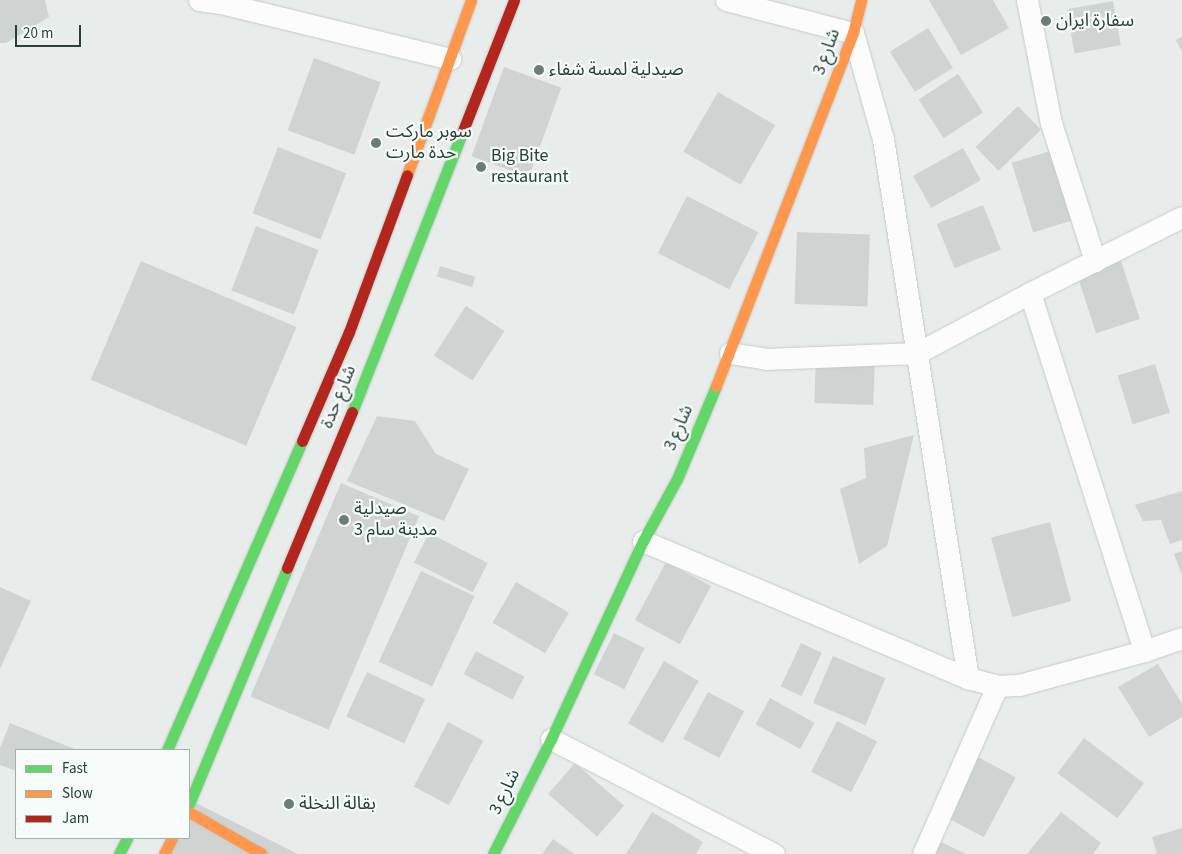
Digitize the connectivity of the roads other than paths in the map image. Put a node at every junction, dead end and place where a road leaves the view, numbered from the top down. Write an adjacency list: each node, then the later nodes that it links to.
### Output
1 (199, 0): 7 (street)
2 (471, 0): 9 (main road, شارع حدة)
3 (514, 0): 22 (main road, شارع حدة)
4 (726, 0): 8 (street)
5 (861, 0): 8 (main road, شارع 3)
6 (1027, 0): 11 (street)
7 (220, 2): 9 (street)
8 (853, 33): 13 (main road, شارع 3); 14 (street)
9 (450, 59): 21 (main road, شارع حدة)
10 (1182, 217): 11 (street)
11 (1095, 261): 12 (street)
12 (1030, 293): 14 (street); 17 (street)
13 (730, 353): 14 (street); 15 (main road, شارع 3)
14 (917, 354): 18 (street)
15 (643, 541): 18 (street); 20 (main road, شارع 3)
16 (1182, 638): 17 (street)
17 (1144, 651): 19 (street)
18 (968, 678): 19 (street)
19 (997, 686): 31 (street)
20 (551, 739): 29 (main road, شارع 3); 30 (street)
21 (167, 749)
22 (190, 802)
23 (190, 813): 28 (main road)
24 (126, 839): 26 (main road)
25 (172, 839): 27 (main road)
26 (119, 854)
27 (164, 854)
28 (262, 854)
29 (493, 854)
30 (774, 854)
31 (923, 854)

